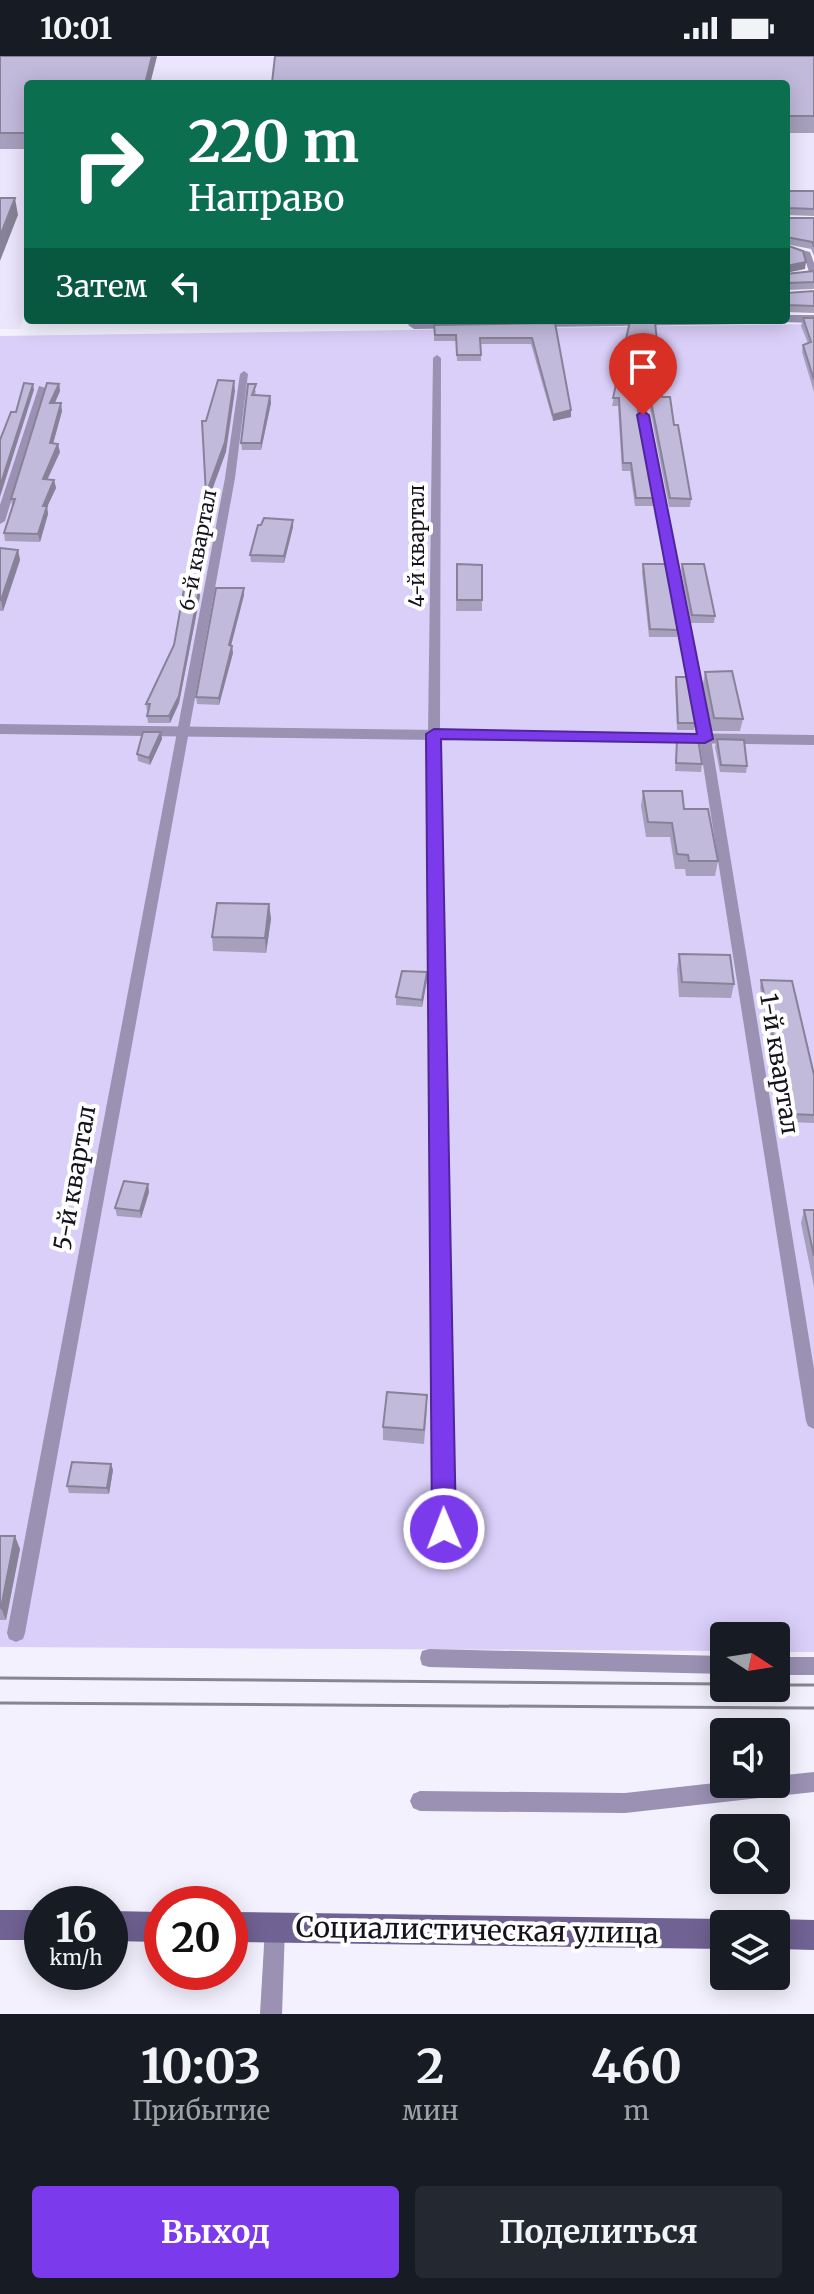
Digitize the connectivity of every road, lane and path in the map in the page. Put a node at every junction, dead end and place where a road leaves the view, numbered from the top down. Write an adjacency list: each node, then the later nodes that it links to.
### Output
1 (790, 249): 2 (lane)
2 (790, 277)
3 (790, 319): 4 (street)
4 (814, 319)
5 (468, 324): 6 (street)
6 (414, 325)
7 (437, 358): 14 (lane, 4-й квартал)
8 (633, 359): 15 (lane, 1-й квартал)
9 (244, 374): 13 (lane, 6-й квартал)
10 (42, 388): 11 (lane)
11 (0, 521)
12 (0, 729): 13 (street)
13 (182, 732): 14 (street); 19 (lane, 5-й квартал)
14 (434, 734): 15 (street); 18 (lane, 4-й квартал)
15 (705, 739): 16 (street); 17 (lane, 1-й квартал)
16 (814, 740)
17 (814, 1421)
18 (444, 1529)
19 (16, 1633)
20 (429, 1658): 21 (lane)
21 (710, 1665)
22 (790, 1666): 23 (lane)
23 (814, 1666)
24 (814, 1782): 25 (lane)
25 (420, 1801)
26 (0, 1925): 27 (street)
27 (24, 1925)
28 (248, 1927): 29 (street, Социалистическая улица)
29 (275, 1928): 30 (street, Социалистическая улица); 33 (lane)
30 (710, 1934)
31 (790, 1934): 32 (street)
32 (814, 1935)
33 (271, 2014)

